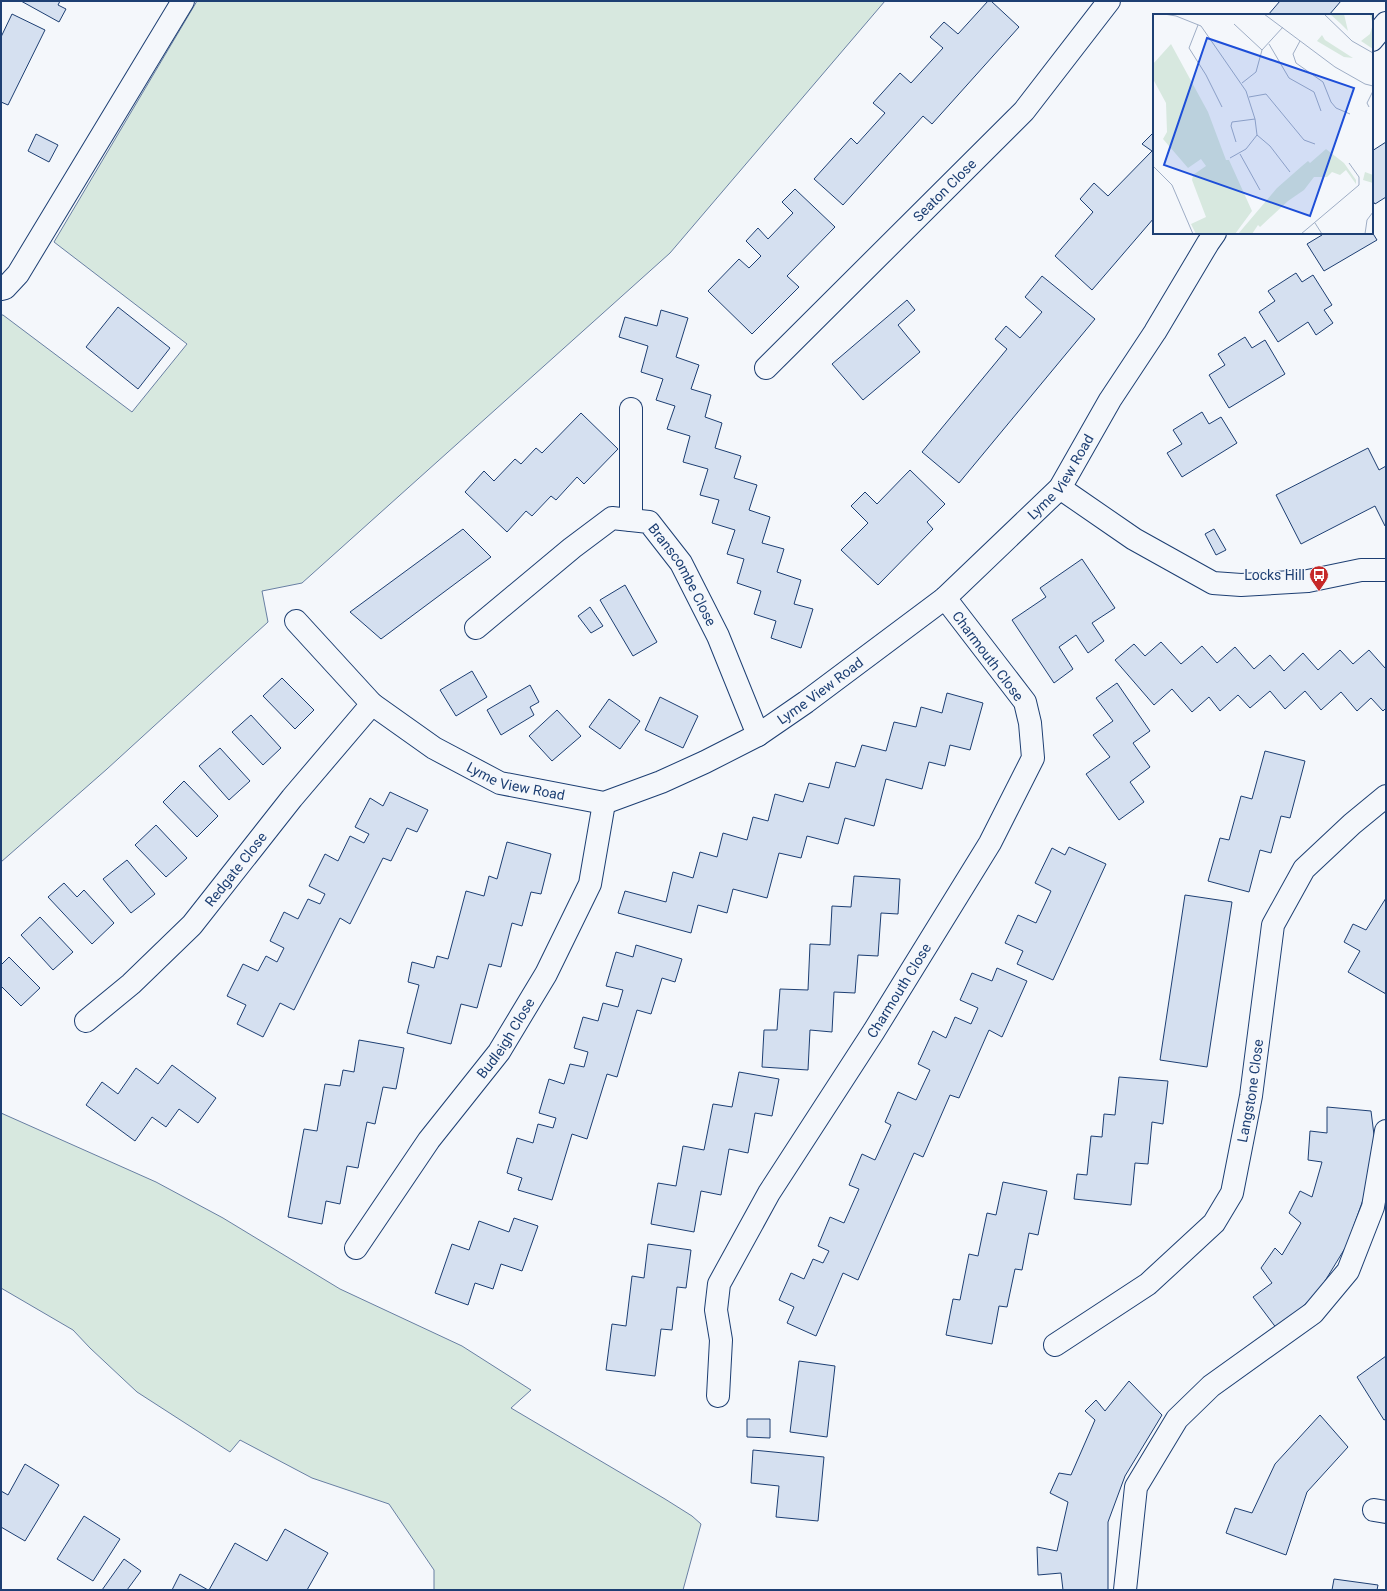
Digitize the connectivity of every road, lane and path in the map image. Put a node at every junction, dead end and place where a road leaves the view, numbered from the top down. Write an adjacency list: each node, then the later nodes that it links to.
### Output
1 (183, 1): 6 (street)
2 (1108, 1): 7 (street, Seaton Close)
3 (1386, 23): 4 (street)
4 (1373, 39)
5 (1214, 234): 9 (street, Lyme View Road)
6 (1, 289)
7 (766, 368)
8 (631, 409): 10 (street)
9 (1060, 488): 11 (street); 12 (street, Lyme View Road)
10 (631, 520): 14 (street, Branscombe Close); 16 (street, Branscombe Close)
11 (1386, 570)
12 (945, 598): 16 (street, Lyme View Road); 23 (street, Charmouth Close)
13 (296, 621): 15 (street, Lyme View Road)
14 (476, 628)
15 (372, 704): 18 (street, Lyme View Road); 19 (street, Redgate Close)
16 (758, 735): 18 (street, Lyme View Road)
17 (1386, 796): 22 (street, Langstone Close)
18 (604, 803): 21 (street, Budleigh Close)
19 (86, 1021)
20 (1386, 1131): 24 (street)
21 (356, 1248)
22 (1055, 1345)
23 (718, 1396)
24 (1125, 1590)

